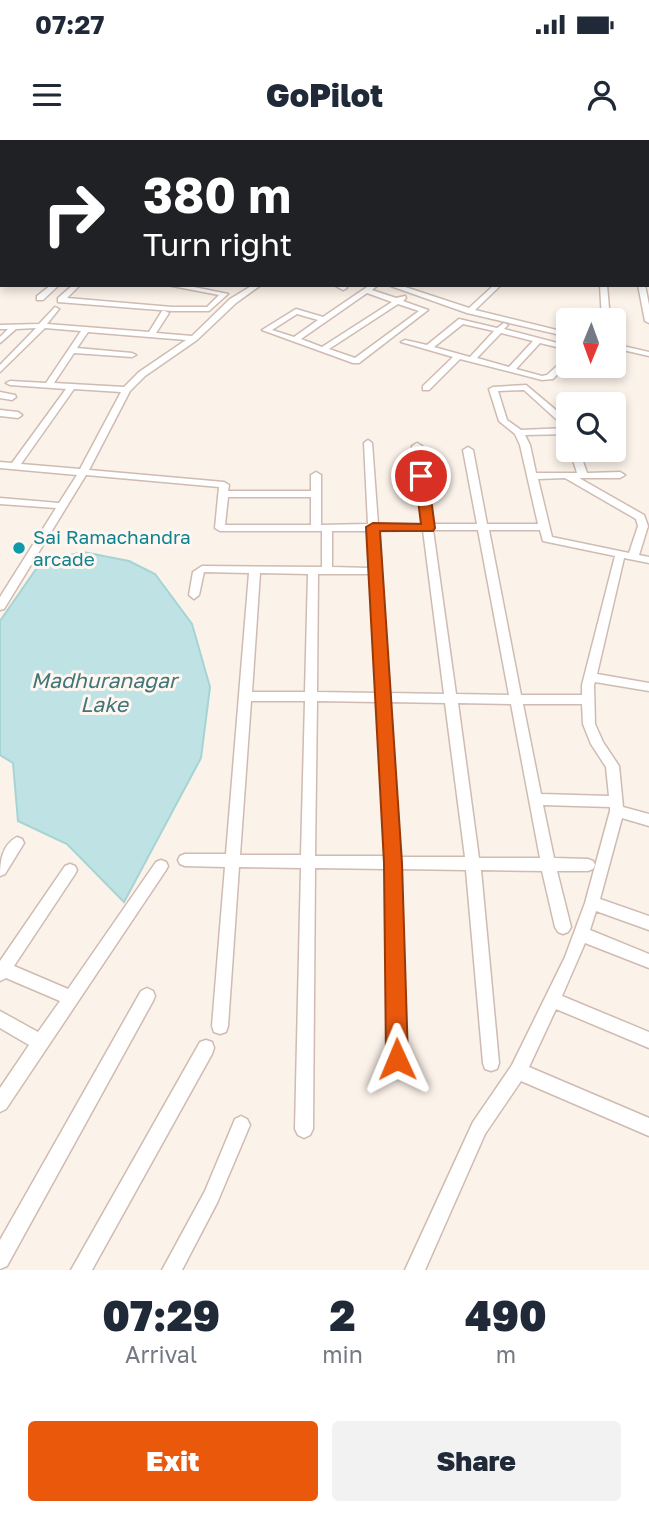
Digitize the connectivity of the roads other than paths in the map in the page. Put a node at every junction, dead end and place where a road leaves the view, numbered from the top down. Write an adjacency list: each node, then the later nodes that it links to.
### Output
1 (54, 287): 12 (street)
2 (75, 287): 13 (street)
3 (184, 287): 13 (street)
4 (372, 287): 10 (street)
5 (397, 287): 11 (street)
6 (496, 287): 18 (street)
7 (603, 287): 16 (street)
8 (641, 287): 24 (street)
9 (241, 288): 15 (street)
10 (367, 291): 14 (street); 21 (street)
11 (412, 292): 14 (street); 18 (street)
12 (40, 298)
13 (219, 301): 15 (street)
14 (399, 301): 22 (street); 32 (street)
15 (231, 303): 37 (street)
16 (605, 308)
17 (55, 309): 29 (street)
18 (470, 311): 20 (street)
19 (165, 313): 36 (street)
20 (493, 316): 23 (street); 30 (street)
21 (327, 318): 26 (street); 40 (street); 40 (street)
22 (371, 319): 25 (street); 26 (street)
23 (510, 320): 34 (street); 35 (street)
24 (649, 321)
25 (380, 322)
26 (351, 323): 46 (street)
27 (390, 325): 32 (street)
28 (15, 326): 29 (street); 31 (street); 39 (street)
29 (42, 326): 33 (street); 51 (street)
30 (483, 326): 34 (street); 43 (street)
31 (0, 327)
32 (400, 328): 46 (street)
33 (86, 329): 36 (street); 45 (street)
34 (499, 330): 38 (street); 50 (street)
35 (556, 332)
36 (152, 333): 37 (street)
37 (194, 338): 58 (street)
38 (538, 340): 42 (street); 52 (street)
39 (0, 341)
40 (295, 341): 46 (street)
41 (405, 342): 43 (street)
42 (556, 345)
43 (428, 348): 49 (street)
44 (626, 349): 47 (street)
45 (71, 350): 48 (street); 55 (street)
46 (323, 350)
47 (649, 354)
48 (132, 355)
49 (459, 356): 50 (street); 57 (street)
50 (471, 360): 52 (street)
51 (0, 370)
52 (510, 370): 53 (street)
53 (556, 371)
54 (10, 383): 55 (street)
55 (49, 385): 56 (street)
56 (72, 387): 58 (street); 71 (street)
57 (426, 387)
58 (126, 390): 72 (street)
59 (0, 396): 60 (street)
60 (12, 397)
61 (0, 413): 62 (street)
62 (18, 415)
63 (556, 416): 65 (street)
64 (556, 430): 65 (street)
65 (519, 433): 77 (street)
66 (368, 443): 84 (street)
67 (417, 446): 86 (street)
68 (468, 450): 87 (street)
69 (579, 462): 76 (street)
70 (0, 465): 71 (street)
71 (14, 467): 72 (street)
72 (83, 472): 78 (street); 81 (street)
73 (620, 474): 76 (street)
74 (316, 475): 79 (street)
75 (568, 476): 76 (street); 77 (street); 82 (street)
76 (583, 476)
77 (532, 477): 85 (street)
78 (223, 494): 79 (street); 83 (street)
79 (315, 494): 83 (street)
80 (0, 501): 81 (street)
81 (62, 506): 94 (street)
82 (646, 526): 88 (street)
83 (322, 527): 84 (street); 91 (street)
84 (373, 527): 86 (street); 92 (street)
85 (544, 527): 87 (street); 88 (street)
86 (428, 528): 87 (street); 100 (street)
87 (482, 528): 101 (street)
88 (626, 556): 89 (street); 95 (street)
89 (649, 560)
90 (255, 569): 91 (street); 93 (street); 97 (street)
91 (320, 570): 92 (street); 98 (street)
92 (376, 571): 99 (street)
93 (194, 595)
94 (0, 607)
95 (591, 677): 96 (street); 102 (street)
96 (649, 687)
97 (244, 696): 98 (street); 108 (street)
98 (311, 697): 99 (street); 109 (street)
99 (382, 697): 100 (street); 110 (street)
100 (452, 697): 101 (street); 111 (street)
101 (517, 698): 102 (street); 103 (street)
102 (589, 700): 104 (street)
103 (535, 799): 104 (street); 112 (street)
104 (617, 806): 105 (street); 117 (street)
105 (649, 820)
106 (17, 843): 115 (street)
107 (186, 860): 108 (street)
108 (232, 862): 109 (street); 127 (street)
109 (309, 863): 110 (street); 137 (street)
110 (393, 863): 111 (street); 131 (street)
111 (473, 863): 112 (street); 132 (street)
112 (548, 864): 113 (street); 119 (street)
113 (588, 865)
114 (161, 866): 124 (street)
115 (0, 870)
116 (70, 870): 122 (street)
117 (592, 902): 118 (street); 120 (street)
118 (649, 923)
119 (564, 927)
120 (581, 934): 121 (street); 125 (street)
121 (649, 961)
122 (2, 972): 124 (street)
123 (147, 996): 138 (street)
124 (71, 998): 129 (street)
125 (552, 1000): 128 (street); 133 (street)
126 (0, 1019): 129 (street)
127 (220, 1026)
128 (649, 1040)
129 (41, 1042): 134 (street)
130 (206, 1048): 139 (street)
131 (397, 1059)
132 (491, 1063)
133 (518, 1071): 136 (street); 141 (street)
134 (0, 1103)
135 (242, 1125): 140 (street)
136 (649, 1127)
137 (304, 1129)
138 (0, 1259)
139 (81, 1270)
140 (173, 1270)
141 (415, 1270)

